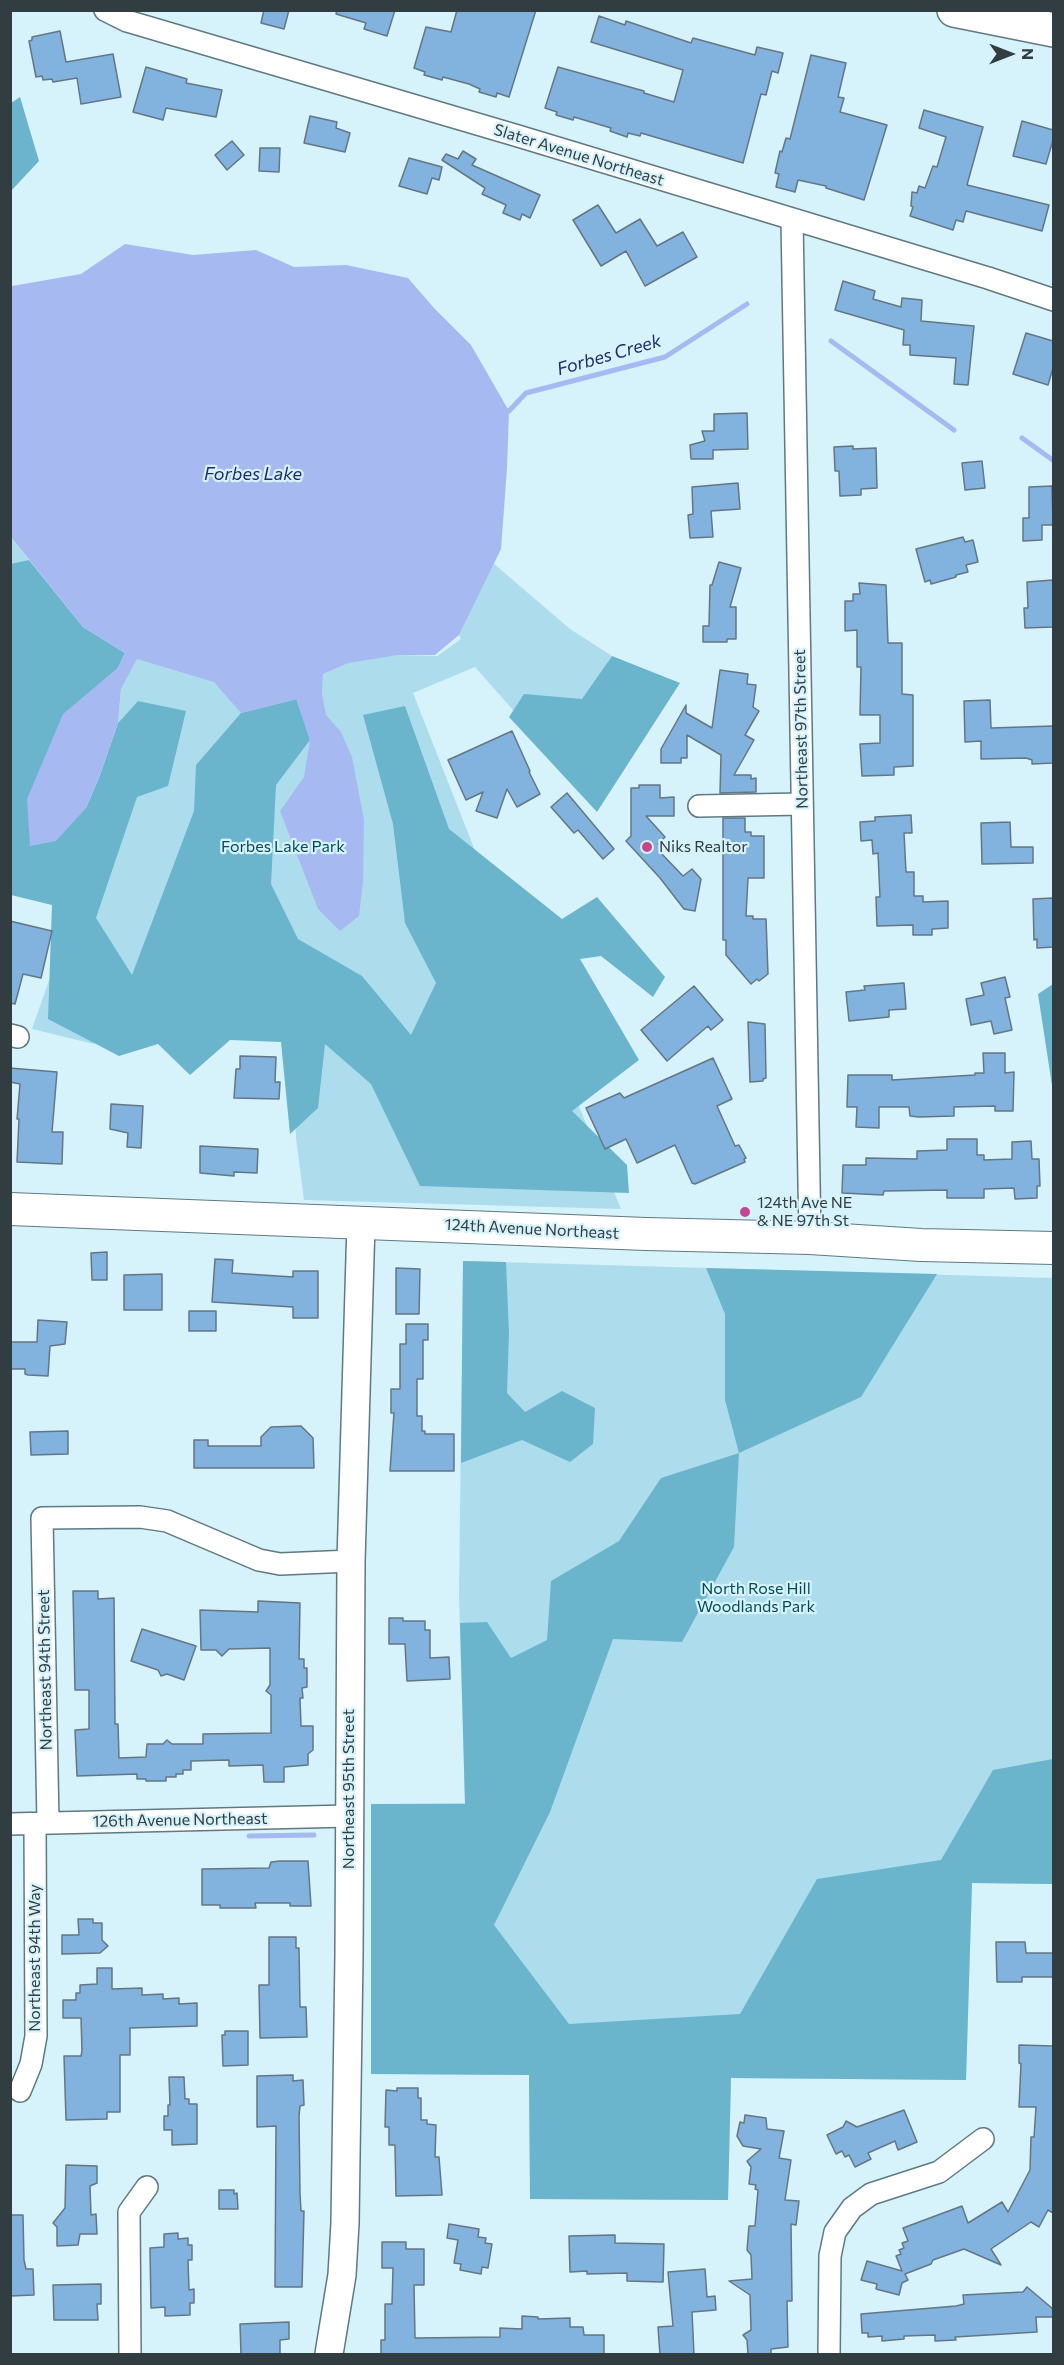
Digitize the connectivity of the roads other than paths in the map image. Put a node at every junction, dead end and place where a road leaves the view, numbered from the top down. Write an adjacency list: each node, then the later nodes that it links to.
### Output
1 (105, 10): 4 (street, Slater Avenue Northeast)
2 (954, 10): 3 (highway)
3 (1053, 30)
4 (792, 220): 5 (street, Slater Avenue Northeast); 6 (street, Northeast 97th Street)
5 (1053, 300)
6 (802, 804): 7 (street); 10 (street, Northeast 97th Street)
7 (699, 806)
8 (10, 1209): 9 (main road, 124th Avenue Northeast)
9 (361, 1223): 10 (main road, 124th Avenue Northeast); 12 (street, Northeast 95th Street)
10 (810, 1238): 11 (main road, 124th Avenue Northeast)
11 (1053, 1248)
12 (351, 1561): 13 (street, Northeast 95th Street); 14 (street, Northeast 94th Street)
13 (349, 1816): 14 (street, 126th Avenue Northeast); 20 (street, Northeast 95th Street)
14 (42, 1823): 15 (street, 126th Avenue Northeast); 16 (street, Northeast 94th Way)
15 (10, 1824)
16 (20, 2091)
17 (983, 2139): 21 (street)
18 (147, 2187): 19 (street)
19 (130, 2355)
20 (329, 2355)
21 (829, 2355)

